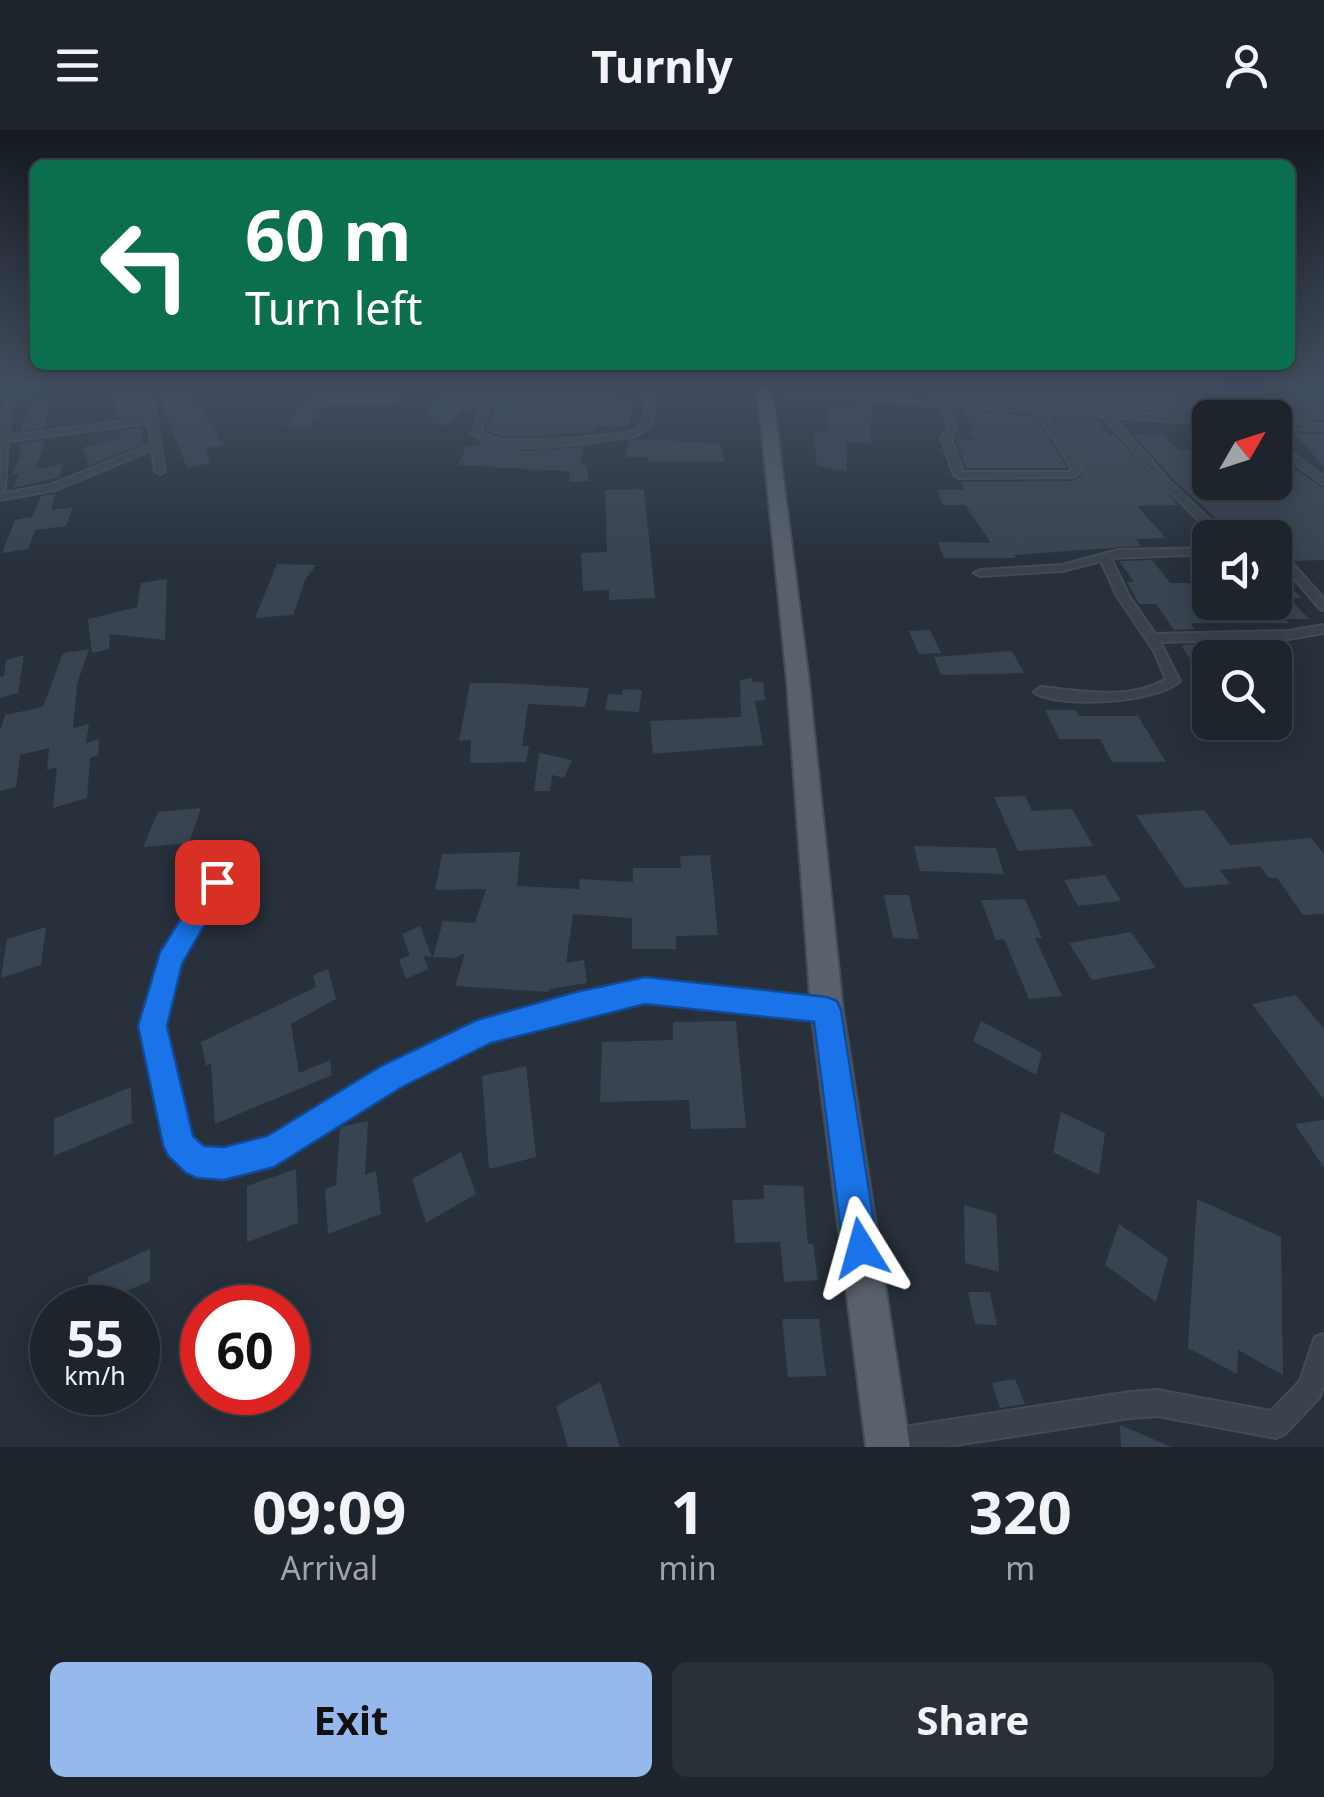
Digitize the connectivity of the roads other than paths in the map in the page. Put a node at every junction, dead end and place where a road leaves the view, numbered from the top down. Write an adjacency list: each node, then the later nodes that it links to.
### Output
1 (4, 444): 10 (street)
2 (771, 444): 22 (main road)
3 (948, 444): 4 (street)
4 (1062, 444)
5 (1132, 444): 12 (street)
6 (156, 445): 8 (street); 11 (street)
7 (1292, 457): 9 (street)
8 (160, 471)
9 (1324, 482)
10 (0, 488)
11 (0, 497)
12 (1205, 520)
13 (1192, 551): 14 (street)
14 (1104, 556): 16 (street); 19 (street)
15 (1292, 569): 17 (street)
16 (980, 573)
17 (1324, 606)
18 (1324, 629): 19 (street)
19 (1152, 638): 20 (street)
20 (1041, 692)
21 (217, 882): 22 (street)
22 (827, 1010): 24 (main road)
23 (1324, 1346): 24 (street)
24 (887, 1445)

